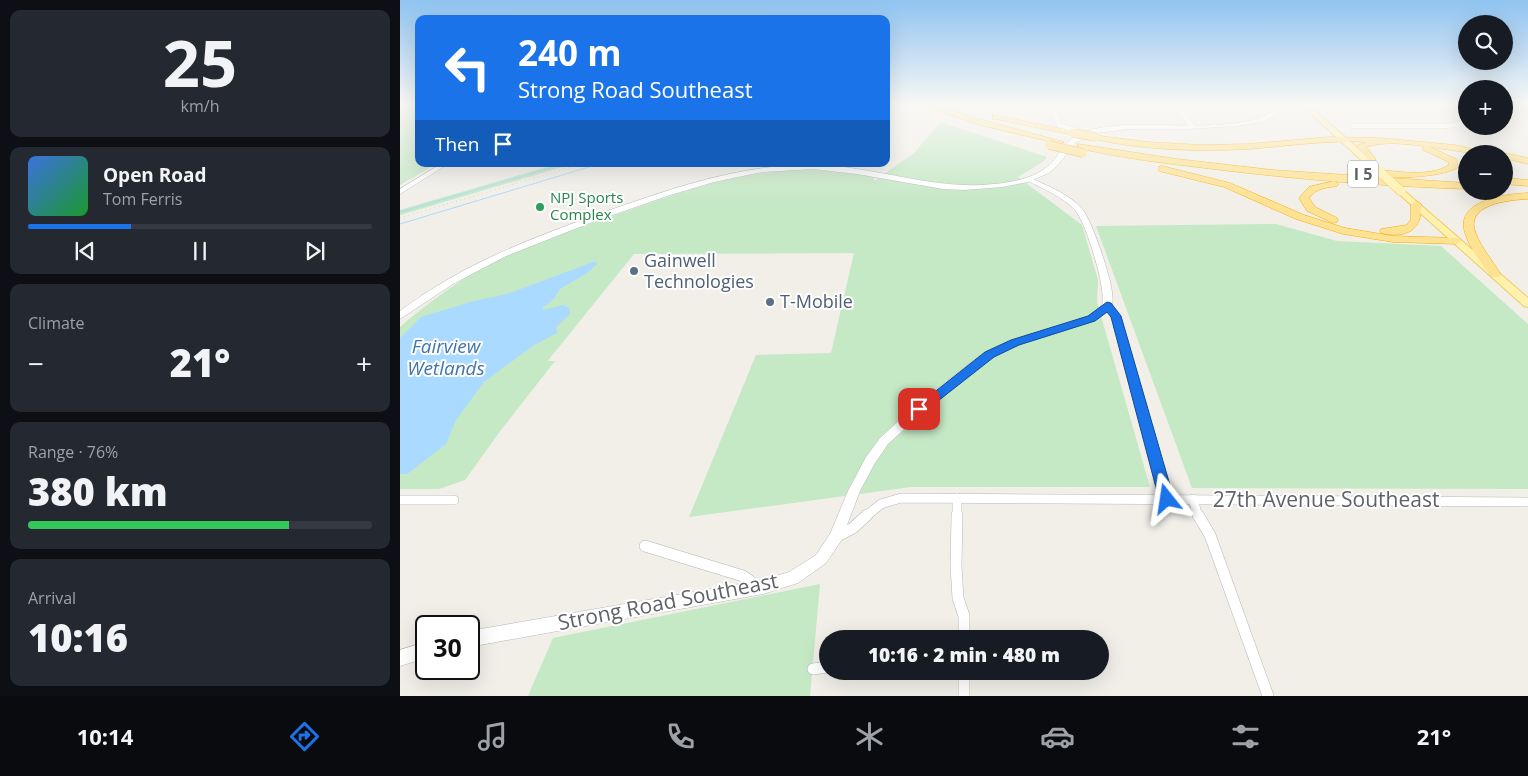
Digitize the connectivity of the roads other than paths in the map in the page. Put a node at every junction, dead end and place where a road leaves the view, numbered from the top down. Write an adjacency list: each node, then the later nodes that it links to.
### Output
1 (1017, 136): 8 (highway, I 5, bridge)
2 (1064, 136): 6 (highway, I 5)
3 (1078, 136): 8 (street)
4 (1095, 136): 8 (main road)
5 (1341, 136): 7 (main road)
6 (1067, 137): 8 (highway, I 5); 8 (highway, bridge)
7 (1344, 139): 8 (highway); 9 (highway); 13 (main road)
8 (1087, 142): 12 (highway, I 5); 15 (main road); 19 (highway, I 5); 26 (highway, I 5)
9 (1458, 148)
10 (1513, 158): 11 (highway)
11 (1528, 161)
12 (1260, 165): 13 (highway); 16 (highway, I 5)
13 (1373, 166): 25 (main road, bridge)
14 (440, 167): 23 (street)
15 (1028, 180): 29 (street); 30 (main road)
16 (1458, 180)
17 (1513, 181): 18 (highway)
18 (1528, 182)
19 (1440, 185): 20 (highway, I 5); 25 (highway)
20 (1458, 186)
21 (1513, 188): 22 (highway)
22 (1528, 189)
23 (400, 192)
24 (1528, 196): 27 (highway)
25 (1416, 204): 26 (main road)
26 (1457, 241): 27 (main road)
27 (1495, 275): 28 (main road)
28 (1528, 304)
29 (1107, 305): 32 (street); 37 (street, Strong Road Southeast)
30 (400, 316)
31 (958, 498): 32 (street, 27th Avenue Southeast); 37 (street, 27th Avenue Southeast); 40 (street)
32 (1167, 499): 35 (street, 27th Avenue Southeast)
33 (400, 500): 34 (street)
34 (454, 500)
35 (1193, 500): 36 (street, 27th Avenue Southeast); 48 (street)
36 (1528, 502)
37 (836, 537): 39 (street, Strong Road Southeast)
38 (645, 546): 39 (street)
39 (752, 589): 41 (street, Strong Road Southeast)
40 (964, 630)
41 (480, 637)
42 (415, 653): 43 (street)
43 (400, 658)
44 (819, 668): 45 (street)
45 (812, 670)
46 (964, 680): 47 (street)
47 (964, 696)
48 (1268, 696)

